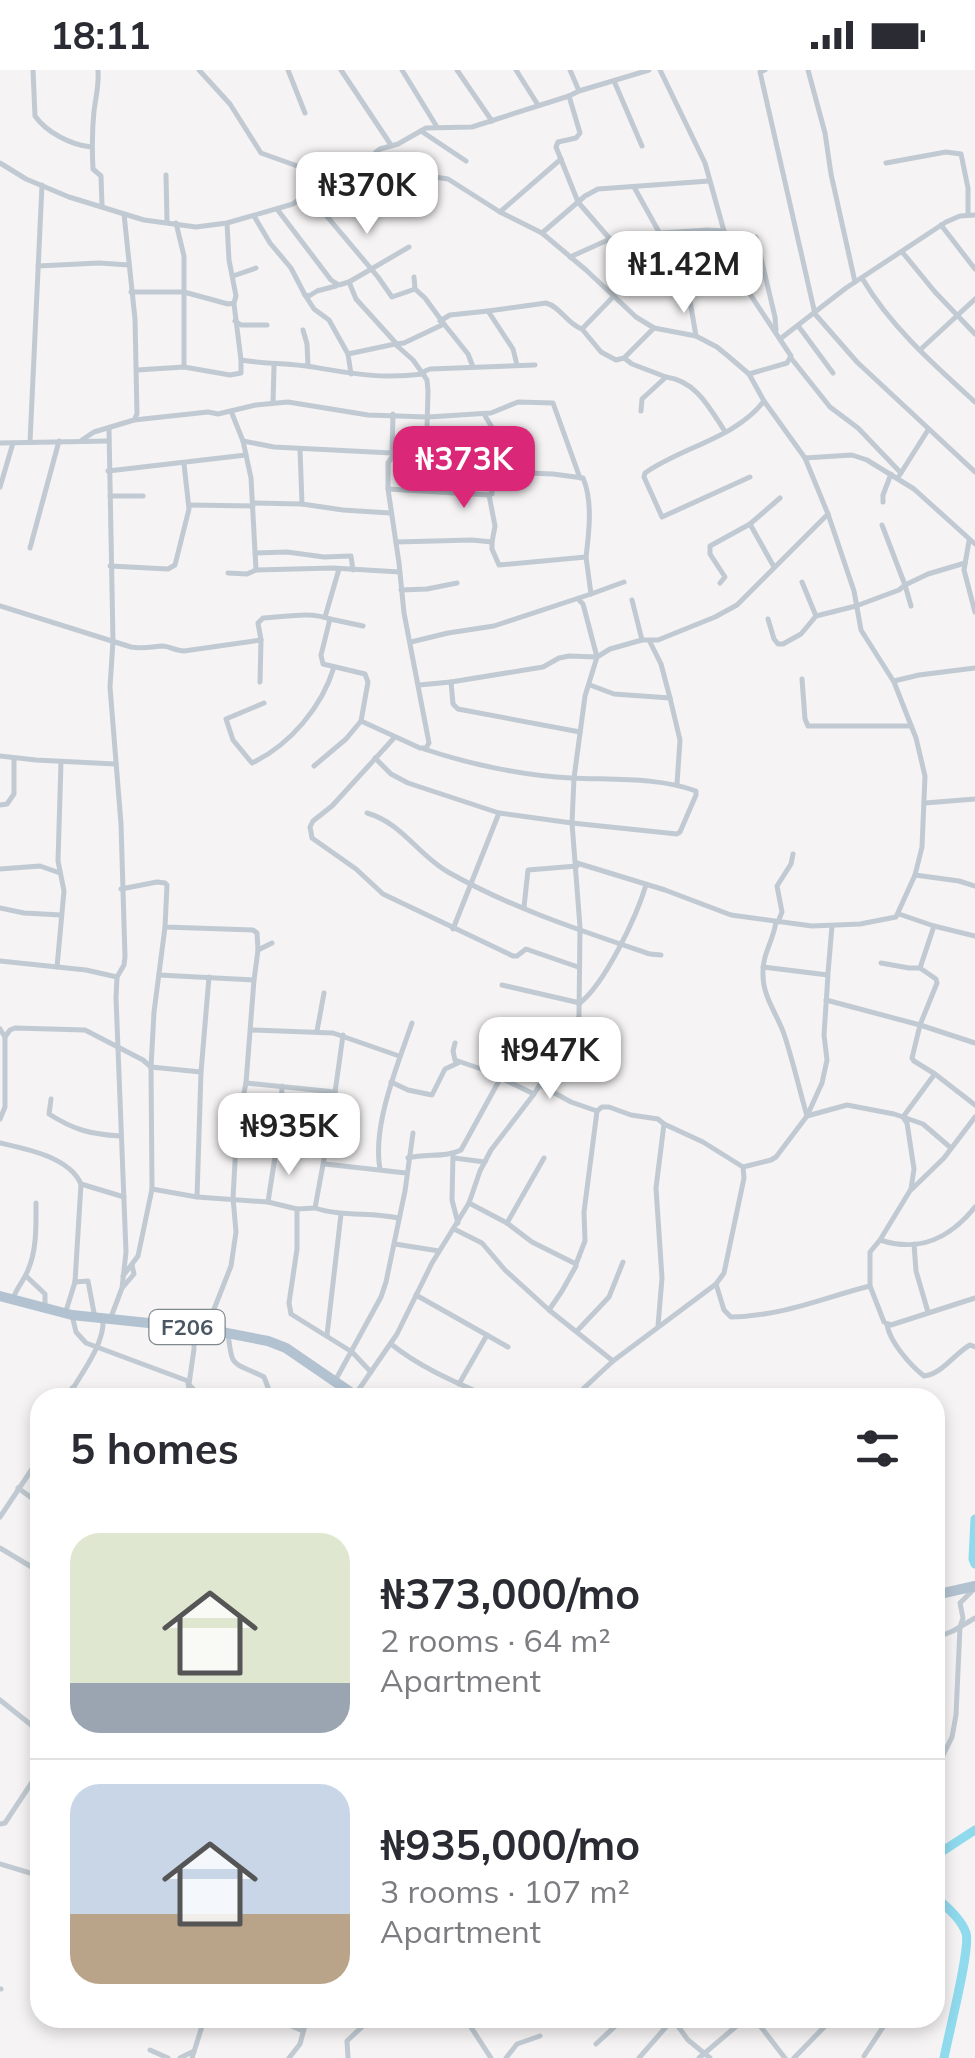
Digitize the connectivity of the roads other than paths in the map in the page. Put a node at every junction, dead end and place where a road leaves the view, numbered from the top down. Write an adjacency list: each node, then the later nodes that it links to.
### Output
1 (33, 70): 25 (street)
2 (98, 70): 25 (street)
3 (199, 70): 32 (street)
4 (288, 70): 19 (street)
5 (341, 70): 23 (street)
6 (402, 70): 21 (street)
7 (456, 70): 20 (street)
8 (516, 70): 18 (street)
9 (570, 70): 16 (street)
10 (649, 70): 14 (street)
11 (660, 70): 33 (street)
12 (764, 70): 75 (street)
13 (808, 70): 64 (street)
14 (632, 73): 15 (street)
15 (614, 81): 16 (street); 24 (street)
16 (579, 91): 17 (street)
17 (569, 96): 18 (street); 26 (street)
18 (538, 106): 20 (street)
19 (305, 113)
20 (492, 121): 21 (street)
21 (437, 127): 22 (street)
22 (420, 131): 23 (street); 27 (street)
23 (391, 145): 30 (street)
24 (642, 146)
25 (92, 147): 38 (street)
26 (560, 159): 37 (street); 40 (street)
27 (466, 161)
28 (0, 163): 34 (street)
29 (886, 163): 42 (street)
30 (368, 167): 32 (street); 40 (street)
31 (166, 176): 44 (street)
32 (328, 177): 36 (street)
33 (710, 181): 35 (street); 48 (street)
34 (42, 185): 38 (street); 58 (street)
35 (634, 187): 37 (street); 50 (street)
36 (308, 194): 39 (street); 60 (street)
37 (578, 202): 49 (street); 53 (street)
38 (102, 206): 41 (street)
39 (277, 209): 43 (street); 66 (street)
40 (500, 212): 49 (street)
41 (124, 214): 44 (street); 57 (street)
42 (972, 215): 47 (street)
43 (254, 216): 46 (street); 70 (street)
44 (167, 222): 45 (street)
45 (176, 223): 46 (street); 69 (street)
46 (227, 223): 62 (street)
47 (941, 225): 55 (street); 61 (street)
48 (724, 231): 50 (street); 86 (street)
49 (542, 233): 56 (street)
50 (660, 233): 51 (street)
51 (624, 237): 53 (street); 85 (street)
52 (756, 237): 86 (street)
53 (610, 239): 56 (street)
54 (409, 247): 60 (street)
55 (902, 252): 64 (street); 76 (street)
56 (570, 257): 71 (street)
57 (129, 265): 58 (street); 68 (street)
58 (38, 266): 120 (street)
59 (256, 268): 62 (street)
60 (370, 268): 65 (street); 67 (street)
61 (975, 269)
62 (233, 276): 73 (street)
63 (414, 277): 67 (street)
64 (859, 280): 75 (street); 88 (street)
65 (349, 282): 66 (street); 87 (street)
66 (339, 285): 70 (street)
67 (415, 288): 78 (street)
68 (131, 292): 69 (street); 99 (street)
69 (184, 292): 73 (street); 97 (street)
70 (305, 295): 89 (street)
71 (613, 296): 81 (street); 83 (street)
72 (975, 299): 76 (street)
73 (234, 302): 77 (street)
74 (488, 310): 78 (street); 83 (street); 94 (street)
75 (815, 314): 80 (street); 115 (street)
76 (958, 316): 84 (street); 88 (street)
77 (234, 321): 79 (street); 92 (street)
78 (442, 322): 87 (street); 98 (street)
79 (267, 326)
80 (799, 327): 86 (street); 100 (street)
81 (654, 328): 85 (street); 90 (street)
82 (303, 330): 96 (street)
83 (582, 330): 90 (street)
84 (975, 334)
85 (696, 336): 103 (street)
86 (778, 336): 91 (street)
87 (395, 344): 89 (street); 102 (street)
88 (920, 350): 106 (street)
89 (348, 354): 101 (street)
90 (624, 358): 104 (street)
91 (790, 358): 103 (street); 134 (street)
92 (241, 360): 93 (street); 97 (street)
93 (274, 364): 96 (street); 107 (street)
94 (517, 365): 95 (street); 98 (street)
95 (535, 365)
96 (308, 366): 101 (street)
97 (184, 367): 99 (street)
98 (473, 367): 102 (street)
99 (137, 370): 112 (street)
100 (833, 373)
101 (351, 374): 102 (street)
102 (423, 374): 113 (street)
103 (749, 374): 105 (street)
104 (666, 377): 109 (street); 116 (street)
105 (764, 401): 116 (street); 127 (street)
106 (975, 402)
107 (273, 403): 108 (street); 110 (street)
108 (231, 411): 112 (street); 121 (street)
109 (641, 412)
110 (393, 414): 113 (street); 126 (street)
111 (484, 414): 113 (street); 131 (street); 136 (street)
112 (138, 417): 114 (street)
113 (428, 417): 129 (street)
114 (109, 429): 117 (street); 119 (street)
115 (928, 429): 132 (street); 134 (street)
116 (725, 431): 135 (street)
117 (82, 440): 118 (street); 119 (street)
118 (59, 441): 120 (street); 154 (street)
119 (109, 441): 130 (street)
120 (30, 442): 123 (street)
121 (243, 442): 124 (street); 125 (street)
122 (0, 443): 123 (street)
123 (14, 443): 137 (street)
124 (300, 448): 126 (street); 146 (street)
125 (246, 455): 128 (street); 145 (street)
126 (392, 455): 129 (street); 138 (street)
127 (805, 458): 134 (street); 148 (street)
128 (184, 464): 130 (street); 144 (street)
129 (426, 465): 133 (street)
130 (108, 471): 140 (street)
131 (511, 472): 133 (street); 136 (street)
132 (975, 472)
133 (492, 473): 139 (street)
134 (896, 475): 143 (street); 153 (street)
135 (750, 477)
136 (580, 478): 156 (street)
137 (0, 487)
138 (388, 488): 139 (street); 147 (street)
139 (490, 495): 152 (street)
140 (110, 496): 141 (street); 158 (street)
141 (143, 496)
142 (780, 498): 149 (street)
143 (883, 502)
144 (189, 504): 145 (street); 158 (street)
145 (253, 504): 146 (street); 155 (street)
146 (302, 504): 147 (street)
147 (390, 513): 151 (street)
148 (828, 514): 159 (street); 175 (street)
149 (750, 524): 159 (street); 168 (street)
150 (882, 525): 169 (street)
151 (396, 542): 152 (street); 163 (street)
152 (492, 542): 156 (street)
153 (972, 542): 157 (street)
154 (30, 548)
155 (255, 553): 161 (street); 162 (street)
156 (586, 557): 171 (street)
157 (965, 562): 169 (street); 177 (street)
158 (110, 566): 184 (street)
159 (774, 567): 186 (street)
160 (340, 569): 161 (street); 162 (street); 179 (street)
161 (256, 570): 164 (street)
162 (353, 570): 163 (street)
163 (400, 572): 170 (street)
164 (228, 573)
165 (624, 582): 171 (street)
166 (802, 582): 178 (street)
167 (457, 583): 170 (street)
168 (720, 584)
169 (905, 585): 175 (street); 176 (street)
170 (401, 590): 185 (street)
171 (591, 594): 172 (street)
172 (578, 599): 185 (street); 187 (street)
173 (632, 600): 183 (street)
174 (0, 606): 184 (street)
175 (856, 606): 178 (street); 193 (street)
176 (911, 606)
177 (975, 612)
178 (816, 616): 180 (street)
179 (327, 618): 181 (street); 182 (street); 188 (street)
180 (768, 620)
181 (363, 626)
182 (260, 640): 184 (street); 191 (street)
183 (642, 640): 186 (street); 187 (street)
184 (113, 642): 207 (street)
185 (411, 642): 194 (street)
186 (650, 642): 196 (street)
187 (598, 656): 192 (street); 195 (street)
188 (334, 668): 197 (street); 198 (street)
189 (975, 668): 193 (street)
190 (802, 679): 199 (street)
191 (260, 682)
192 (450, 682): 194 (street); 200 (street)
193 (894, 682): 199 (street)
194 (419, 685): 202 (street)
195 (590, 685): 196 (street); 200 (street)
196 (670, 698): 210 (street)
197 (264, 703)
198 (361, 721): 201 (street); 208 (street)
199 (911, 726): 212 (street)
200 (580, 732): 209 (street)
201 (394, 738): 202 (street); 205 (street)
202 (424, 749): 209 (street)
203 (0, 756): 204 (street)
204 (14, 758): 206 (street); 213 (street)
205 (375, 758): 214 (street); 234 (street)
206 (62, 762): 207 (street); 220 (street)
207 (115, 764): 225 (street)
208 (314, 766)
209 (574, 778): 210 (street); 216 (street)
210 (677, 784): 216 (street)
211 (975, 798): 212 (street)
212 (925, 803): 221 (street)
213 (0, 805)
214 (499, 812): 216 (street); 222 (street)
215 (367, 813): 222 (street)
216 (572, 823): 218 (street)
217 (793, 854): 230 (street)
218 (577, 865): 223 (street); 226 (street); 235 (street)
219 (0, 870): 220 (street)
220 (60, 873): 229 (street)
221 (915, 875): 224 (street); 228 (street)
222 (472, 885): 226 (street); 234 (street)
223 (646, 885): 230 (street); 238 (street)
224 (975, 886)
225 (122, 889): 233 (street); 249 (street)
226 (524, 907): 235 (street)
227 (0, 908): 229 (street)
228 (899, 914): 231 (street); 232 (street)
229 (61, 915): 243 (street)
230 (777, 922): 231 (street); 245 (street)
231 (832, 926): 248 (street)
232 (934, 926): 236 (street); 246 (street)
233 (165, 927): 239 (street); 247 (street)
234 (453, 929): 244 (street)
235 (580, 931): 238 (street); 244 (street)
236 (975, 936)
237 (272, 943): 239 (street)
238 (622, 944): 240 (street); 255 (street)
239 (258, 950): 251 (street)
240 (660, 955)
241 (0, 961): 243 (street)
242 (882, 964): 246 (street)
243 (56, 966): 249 (street)
244 (578, 967): 255 (street)
245 (763, 967): 248 (street); 281 (street)
246 (920, 968): 257 (street)
247 (159, 975): 250 (street); 268 (street)
248 (828, 975): 254 (street)
249 (117, 977): 265 (street)
250 (208, 977): 251 (street); 269 (street)
251 (254, 980): 259 (street)
252 (502, 985): 255 (street)
253 (324, 992): 260 (street)
254 (826, 1000): 257 (street); 281 (street)
255 (580, 1003): 274 (street)
256 (412, 1023): 266 (street)
257 (920, 1025): 263 (street); 270 (street)
258 (0, 1029): 262 (street)
259 (251, 1030): 260 (street); 272 (street)
260 (317, 1031): 261 (street)
261 (343, 1035): 266 (street); 276 (street)
262 (4, 1037): 265 (street); 284 (street)
263 (975, 1043)
264 (455, 1044): 267 (street)
265 (119, 1048): 268 (street); 287 (street)
266 (400, 1056): 273 (street)
267 (459, 1062): 271 (street); 273 (street)
268 (151, 1067): 269 (street); 299 (street)
269 (201, 1072): 302 (street)
270 (935, 1074): 279 (street); 283 (street)
271 (500, 1077): 277 (street); 290 (street)
272 (246, 1082): 275 (street); 303 (street)
273 (391, 1082): 296 (street)
274 (540, 1085): 277 (street); 280 (street)
275 (282, 1086): 276 (street); 304 (street)
276 (335, 1092): 294 (street)
277 (534, 1094): 293 (street)
278 (50, 1099): 287 (street)
279 (975, 1106)
280 (597, 1111): 285 (street); 319 (street)
281 (807, 1116): 283 (street); 295 (street)
282 (975, 1116): 289 (street)
283 (902, 1117): 289 (street); 300 (street)
284 (0, 1119)
285 (664, 1124): 295 (street); 339 (street)
286 (413, 1133): 291 (street)
287 (120, 1136): 301 (street)
288 (0, 1143): 298 (street)
289 (952, 1148): 300 (street)
290 (453, 1156): 291 (street); 293 (street); 313 (street)
291 (408, 1158): 297 (street)
292 (544, 1158): 312 (street)
293 (484, 1162): 306 (street)
294 (324, 1164): 296 (street); 308 (street)
295 (743, 1167): 324 (street)
296 (380, 1169): 297 (street)
297 (406, 1173): 311 (street)
298 (81, 1184): 301 (street); 323 (street)
299 (152, 1189): 302 (street); 320 (street)
300 (911, 1190): 314 (street)
301 (124, 1197): 322 (street)
302 (198, 1198): 303 (street)
303 (233, 1198): 304 (street); 338 (street)
304 (268, 1202): 309 (street)
305 (36, 1203): 321 (street)
306 (470, 1203): 312 (street); 313 (street)
307 (975, 1207): 316 (street)
308 (316, 1208): 309 (street); 310 (street)
309 (298, 1210): 343 (street)
310 (341, 1214): 311 (street); 343 (street)
311 (398, 1218): 315 (street)
312 (508, 1223): 319 (street)
313 (456, 1226): 317 (street); 332 (street)
314 (880, 1240): 316 (street); 325 (street)
315 (395, 1244): 317 (street); 348 (street)
316 (914, 1244): 333 (street)
317 (439, 1252): 327 (street)
318 (624, 1262): 340 (street)
319 (576, 1264): 332 (street)
320 (132, 1265): 322 (street); 326 (street)
321 (26, 1276): 330 (street); 331 (street)
322 (123, 1276): 326 (street)
323 (75, 1282): 334 (street); 335 (street)
324 (716, 1284): 325 (street); 339 (street)
325 (870, 1286): 336 (street)
326 (122, 1288): 335 (street)
327 (416, 1295): 342 (street); 344 (street)
328 (0, 1296): 330 (main road, F206)
329 (975, 1298): 333 (street)
330 (13, 1299): 331 (main road, F206)
331 (45, 1308): 334 (main road, F206)
332 (549, 1310): 340 (street)
333 (928, 1312): 336 (street)
334 (68, 1315): 335 (main road, F206); 346 (street)
335 (103, 1319): 337 (main road, F206); 346 (street)
336 (887, 1325): 345 (street)
337 (188, 1328): 338 (main road, F206); 352 (street)
338 (206, 1329): 341 (main road, F206)
339 (657, 1329): 349 (street)
340 (577, 1331): 349 (street)
341 (228, 1332): 351 (main road, F206); 357 (street)
342 (487, 1335): 347 (street); 353 (street)
343 (326, 1336): 348 (street)
344 (390, 1344): 350 (street); 353 (street)
345 (975, 1347)
346 (95, 1348): 352 (street); 354 (street)
347 (508, 1348)
348 (352, 1352): 350 (street); 351 (street)
349 (614, 1361): 361 (street)
350 (372, 1372): 359 (street)
351 (335, 1380): 358 (main road, F206)
352 (188, 1383): 355 (street); 356 (street)
353 (459, 1384): 360 (street)
354 (72, 1388)
355 (188, 1388)
356 (193, 1388)
357 (268, 1388)
358 (346, 1388)
359 (362, 1388)
360 (468, 1388)
361 (584, 1388)
362 (30, 1470): 363 (street)
363 (18, 1488): 364 (street); 365 (street)
364 (30, 1497)
365 (4, 1502): 366 (street)
366 (0, 1517)
367 (0, 1548): 368 (street)
368 (30, 1566)
369 (975, 1587): 370 (main road); 372 (street)
370 (945, 1593)
371 (975, 1618): 372 (street)
372 (960, 1627): 373 (street); 376 (street)
373 (945, 1634)
374 (0, 1700): 375 (street)
375 (30, 1724)
376 (945, 1751)
377 (30, 1785): 378 (street)
378 (0, 1824)
379 (0, 1864): 380 (street)
380 (30, 1873)
381 (202, 2028): 396 (street)
382 (295, 2028): 392 (street)
383 (361, 2028): 402 (street)
384 (473, 2028): 403 (street)
385 (613, 2028): 394 (street)
386 (664, 2028): 405 (street)
387 (679, 2028): 397 (street)
388 (734, 2028): 397 (street)
389 (762, 2028): 407 (street)
390 (823, 2028): 408 (street)
391 (882, 2028): 398 (street)
392 (305, 2029): 401 (street)
393 (540, 2036): 404 (street)
394 (596, 2044)
395 (150, 2050): 399 (street)
396 (193, 2055): 400 (street)
397 (701, 2055): 406 (street)
398 (864, 2056)
399 (168, 2058)
400 (180, 2058)
401 (290, 2058)
402 (348, 2058)
403 (491, 2058)
404 (506, 2058)
405 (639, 2058)
406 (710, 2058)
407 (784, 2058)
408 (794, 2058)

